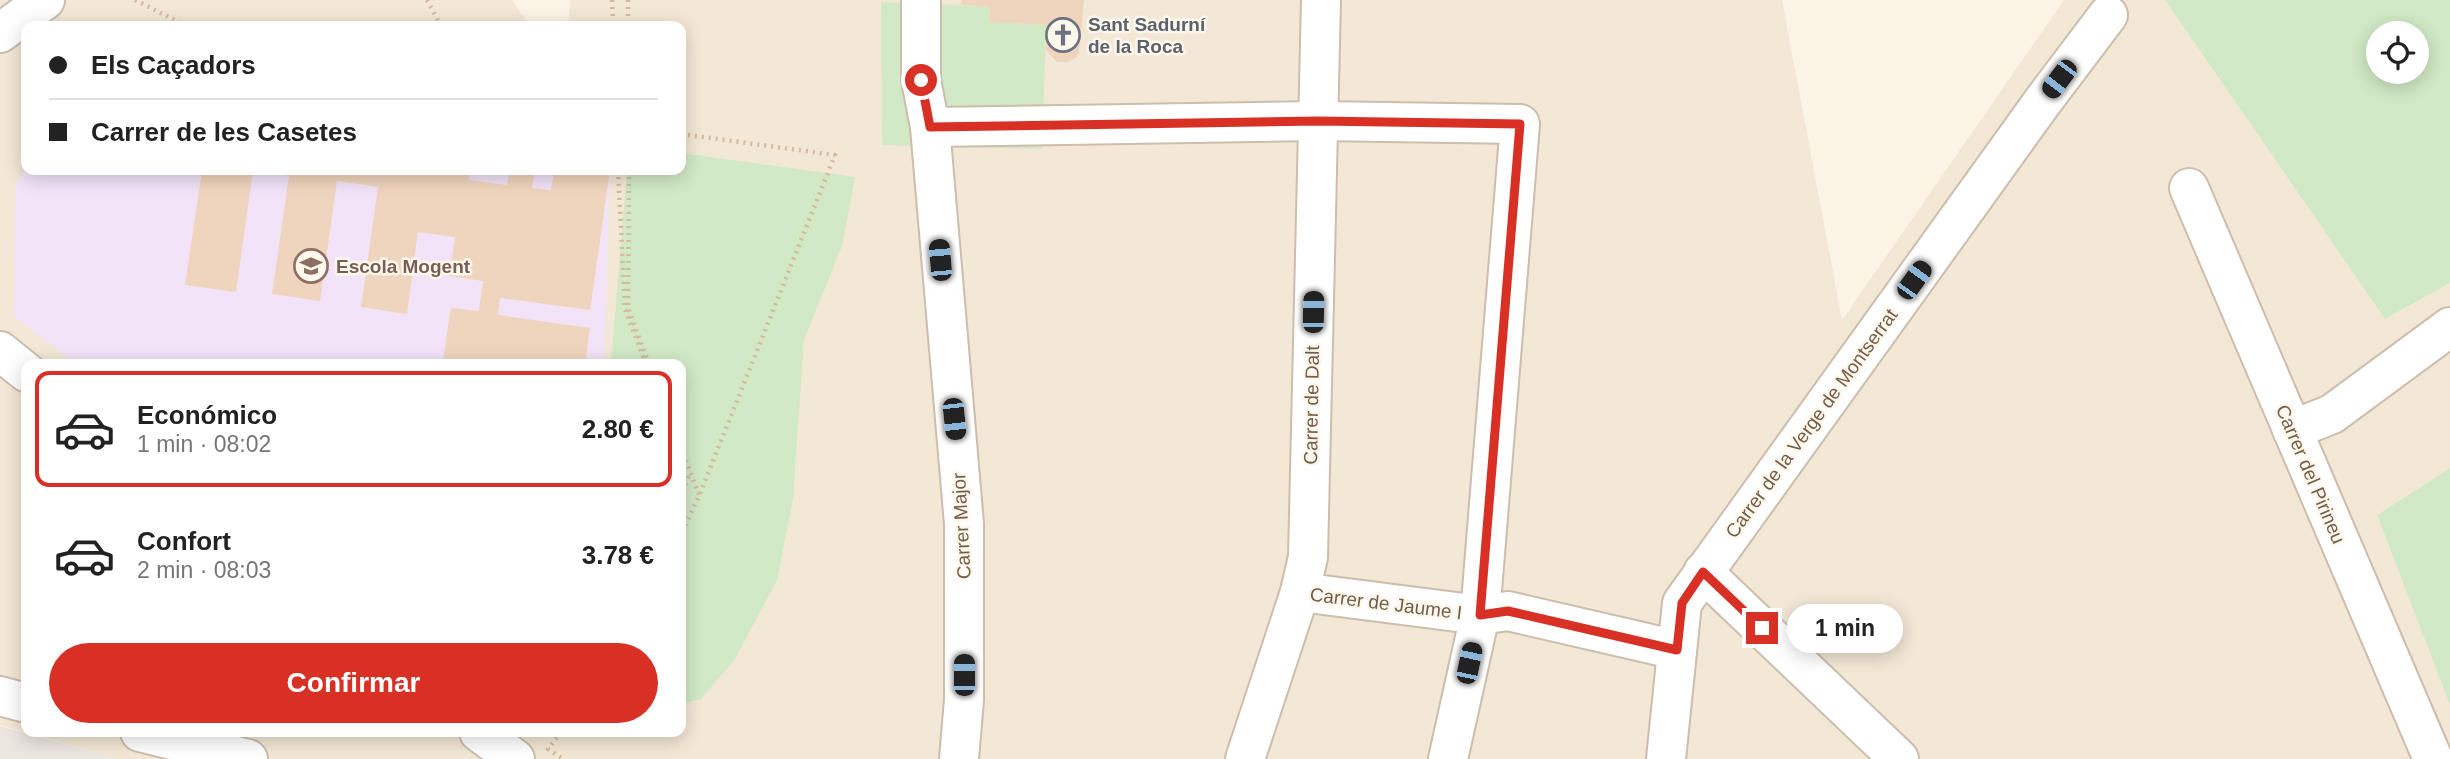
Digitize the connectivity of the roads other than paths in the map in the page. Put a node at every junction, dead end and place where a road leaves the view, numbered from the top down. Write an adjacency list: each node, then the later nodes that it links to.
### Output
1 (44, 0): 5 (street)
2 (921, 0): 7 (street, Carrer Major)
3 (1321, 0): 6 (street, Carrer de Dalt)
4 (2108, 15): 13 (street, Carrer de la Verge de Montserrat)
5 (0, 33)
6 (1318, 121): 7 (street); 14 (street, Carrer de Dalt); 15 (street)
7 (930, 127): 23 (street, Carrer Major)
8 (2189, 188): 12 (street, Carrer del Pirineu)
9 (2450, 327): 12 (street)
10 (0, 351): 11 (street)
11 (21, 368)
12 (2292, 430): 28 (street, Carrer del Pirineu)
13 (1703, 572): 16 (street, Carrer de la Verge de Montserrat); 27 (street)
14 (1300, 592): 15 (street, Carrer de Jaume I); 24 (street, Carrer de Dalt)
15 (1480, 615): 16 (street, Carrer de Jaume I); 25 (street)
16 (1677, 650): 26 (street, Carrer de la Verge de Montserrat)
17 (0, 696): 18 (street)
18 (21, 701)
19 (486, 737): 22 (street)
20 (145, 741): 21 (street)
21 (248, 759)
22 (515, 759)
23 (959, 759)
24 (1245, 759)
25 (1448, 759)
26 (1666, 759)
27 (1899, 759)
28 (2433, 759)

